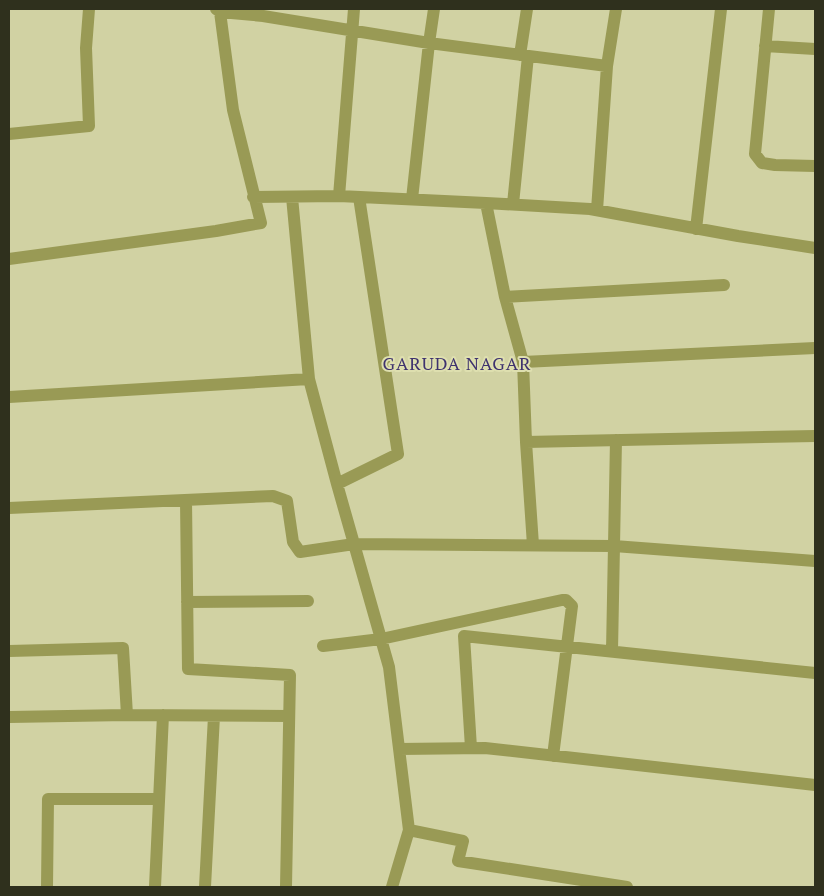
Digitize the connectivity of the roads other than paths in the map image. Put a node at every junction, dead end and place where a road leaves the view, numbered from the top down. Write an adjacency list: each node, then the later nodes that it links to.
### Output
1 (89, 9): 16 (street)
2 (354, 9): 10 (street)
3 (434, 9): 11 (street)
4 (527, 9): 14 (street)
5 (616, 9): 15 (street)
6 (721, 9): 26 (street)
7 (769, 9): 12 (street)
8 (218, 10): 9 (street); 20 (street)
9 (264, 13): 10 (street)
10 (352, 31): 11 (street); 19 (street)
11 (429, 43): 14 (street); 22 (street)
12 (765, 46): 13 (street); 17 (street)
13 (815, 49)
14 (524, 56): 15 (street); 24 (street)
15 (607, 66): 25 (street)
16 (9, 134)
17 (815, 166)
18 (292, 196): 19 (street); 20 (street); 33 (street)
19 (340, 196): 21 (street)
20 (254, 197): 28 (street)
21 (359, 197): 22 (street); 38 (street)
22 (412, 199): 23 (street)
23 (486, 203): 24 (street); 30 (street)
24 (513, 204): 25 (street)
25 (597, 210): 26 (street)
26 (696, 229): 27 (street)
27 (815, 248)
28 (9, 258)
29 (724, 285): 30 (street)
30 (506, 297): 32 (street)
31 (815, 348): 32 (street)
32 (523, 362): 37 (street)
33 (309, 379): 34 (street); 38 (street)
34 (9, 397)
35 (815, 436): 36 (street)
36 (616, 440): 37 (street); 43 (street)
37 (526, 442): 42 (street)
38 (337, 484): 41 (street)
39 (186, 500): 40 (street); 41 (street); 46 (street)
40 (9, 508)
41 (354, 544): 42 (street); 47 (street)
42 (533, 545): 43 (street)
43 (614, 546): 44 (street); 51 (street)
44 (815, 560)
45 (308, 601): 46 (street)
46 (187, 602): 56 (street)
47 (381, 639): 48 (street); 49 (street); 59 (street)
48 (323, 646)
49 (567, 647): 51 (street); 58 (street); 60 (street)
50 (9, 651): 53 (street)
51 (612, 651): 52 (street)
52 (815, 673)
53 (127, 715): 54 (street); 57 (street)
54 (163, 715): 55 (street); 62 (street)
55 (214, 716): 56 (street); 66 (street)
56 (289, 716): 67 (street)
57 (9, 717)
58 (471, 748): 59 (street); 60 (street)
59 (399, 749): 63 (street)
60 (553, 756): 61 (street)
61 (815, 785)
62 (159, 799): 64 (street); 65 (street)
63 (409, 830): 68 (street); 69 (street)
64 (47, 887)
65 (155, 887)
66 (205, 887)
67 (286, 887)
68 (392, 887)
69 (627, 887)

